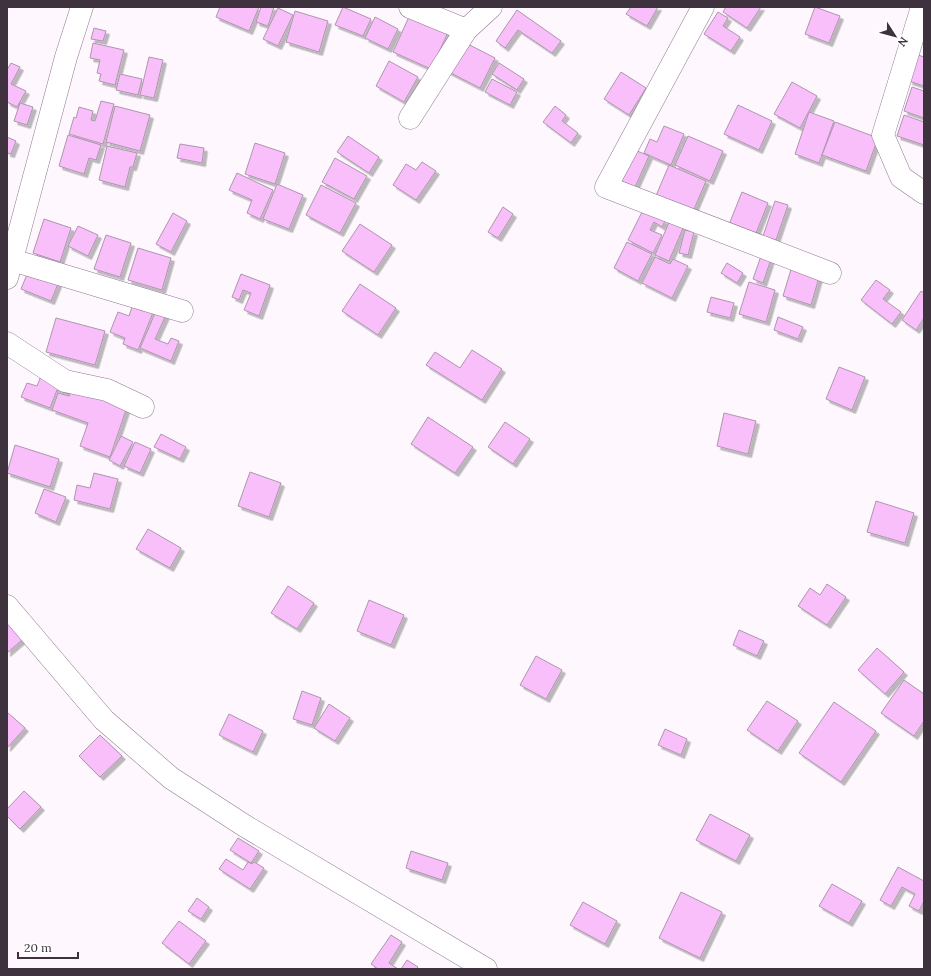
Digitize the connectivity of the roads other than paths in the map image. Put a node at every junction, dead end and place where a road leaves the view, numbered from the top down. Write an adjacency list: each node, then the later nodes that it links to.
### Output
1 (82, 7): 9 (street)
2 (410, 7): 6 (street)
3 (491, 7): 6 (street)
4 (703, 7): 10 (street)
5 (922, 7): 8 (street)
6 (466, 30): 7 (street)
7 (410, 118)
8 (924, 193)
9 (9, 269): 11 (street)
10 (830, 274)
11 (182, 311)
12 (7, 343): 13 (street)
13 (143, 407)
14 (7, 606): 15 (street)
15 (486, 969)

